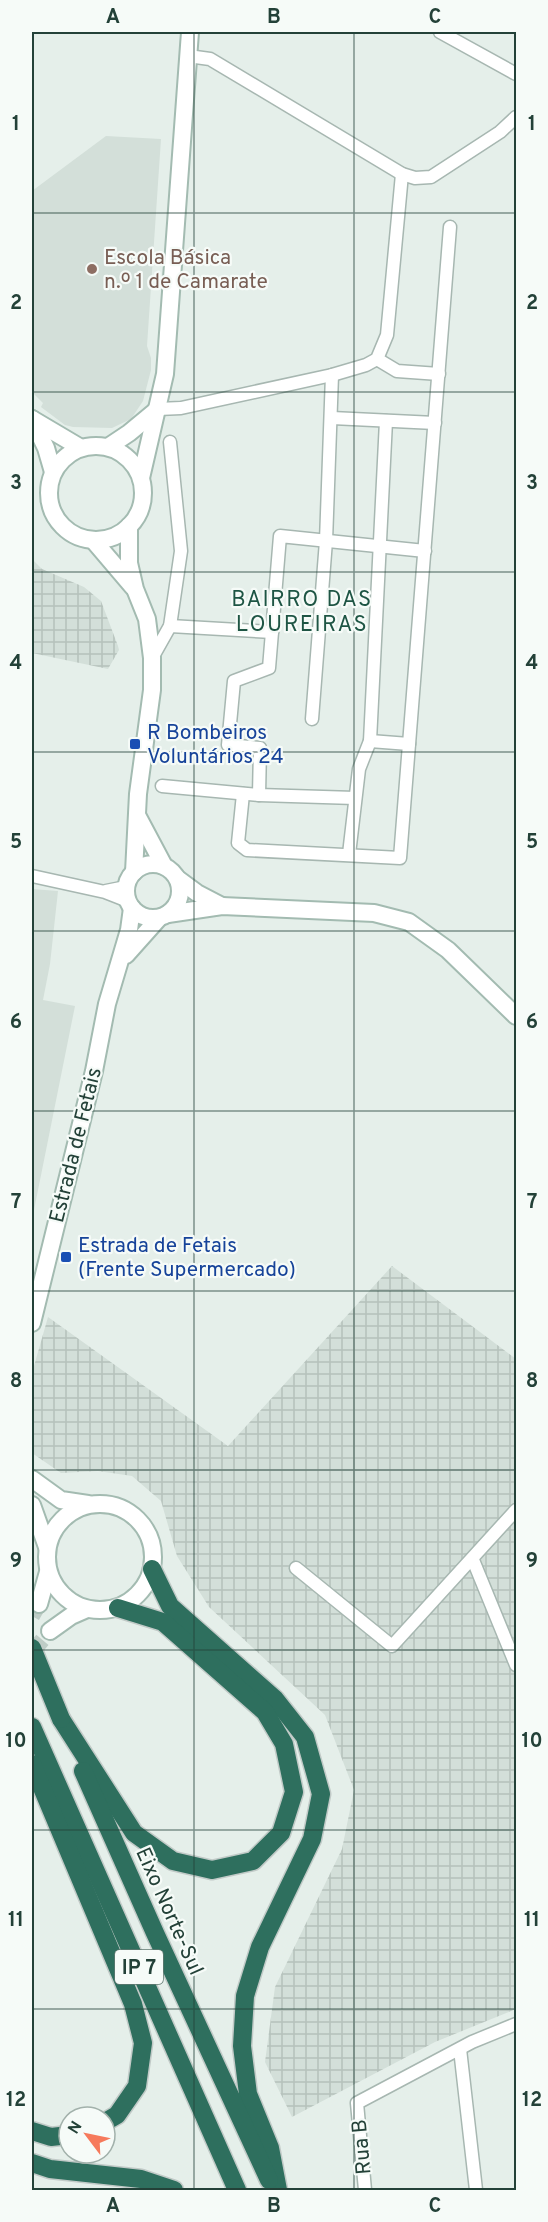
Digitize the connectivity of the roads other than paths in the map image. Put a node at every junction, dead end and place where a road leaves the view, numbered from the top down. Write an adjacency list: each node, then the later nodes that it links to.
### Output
1 (190, 32): 3 (street)
2 (440, 32): 4 (street)
3 (188, 56): 6 (street); 11 (street)
4 (516, 74)
5 (516, 117): 6 (street)
6 (402, 174): 8 (street)
7 (450, 226): 9 (street)
8 (376, 359): 9 (street); 10 (street)
9 (439, 374): 15 (street)
10 (332, 375): 11 (street); 12 (street)
11 (158, 409): 17 (street); 20 (street)
12 (332, 418): 14 (street); 23 (street)
13 (32, 419): 18 (street); 19 (street)
14 (386, 420): 15 (street); 24 (street)
15 (435, 423): 25 (street)
16 (170, 442): 27 (street)
17 (108, 447): 18 (street); 20 (street)
18 (81, 448): 19 (street)
19 (53, 472): 22 (street)
20 (141, 478): 21 (street)
21 (129, 526): 22 (street); 26 (street)
22 (93, 540): 26 (street)
23 (326, 541): 24 (street); 28 (street); 30 (street)
24 (379, 546): 25 (street); 31 (street)
25 (424, 551): 32 (street)
26 (135, 589): 29 (street)
27 (170, 626): 28 (street); 29 (street)
28 (272, 632): 35 (street)
29 (152, 658): 37 (street)
30 (312, 719)
31 (370, 741): 32 (street); 36 (street)
32 (410, 744): 38 (street)
33 (162, 786): 34 (street)
34 (243, 794): 35 (street); 38 (street)
35 (259, 795): 36 (street)
36 (355, 798): 38 (street)
37 (138, 816): 39 (street); 40 (street)
38 (349, 854)
39 (164, 866): 40 (street); 42 (street)
40 (134, 872): 43 (street)
41 (32, 876): 43 (street)
42 (178, 879): 44 (street); 45 (street)
43 (128, 899): 45 (street); 46 (street, Estrada de Fetais)
44 (222, 906): 45 (street); 47 (street)
45 (164, 916): 46 (street, Estrada de Fetais)
46 (118, 966): 48 (street, Estrada de Fetais)
47 (516, 1016)
48 (32, 1323)
49 (32, 1479): 50 (street)
50 (89, 1504): 53 (street); 56 (street)
51 (32, 1505): 53 (street)
52 (516, 1510): 54 (street)
53 (47, 1547): 57 (street)
54 (473, 1560): 55 (street); 63 (street)
55 (296, 1568)
56 (152, 1569): 59 (street); 75 (highway)
57 (48, 1572): 58 (street); 60 (street)
58 (39, 1604)
59 (118, 1608): 60 (street); 64 (highway)
60 (87, 1609): 61 (street)
61 (50, 1630)
62 (32, 1648): 64 (highway, Eixo Norte-Sul / IP 7, bridge)
63 (516, 1665)
64 (61, 1719): 75 (highway, Eixo Norte-Sul / IP 7)
65 (32, 1727): 74 (highway, IP 7)
66 (32, 1764): 69 (highway)
67 (516, 2024): 68 (street)
68 (460, 2049): 76 (street, Rua B); 77 (street)
69 (117, 2115)
70 (32, 2131): 71 (highway)
71 (57, 2136)
72 (32, 2163): 73 (highway)
73 (174, 2190)
74 (237, 2190)
75 (276, 2190)
76 (365, 2190)
77 (476, 2190)

